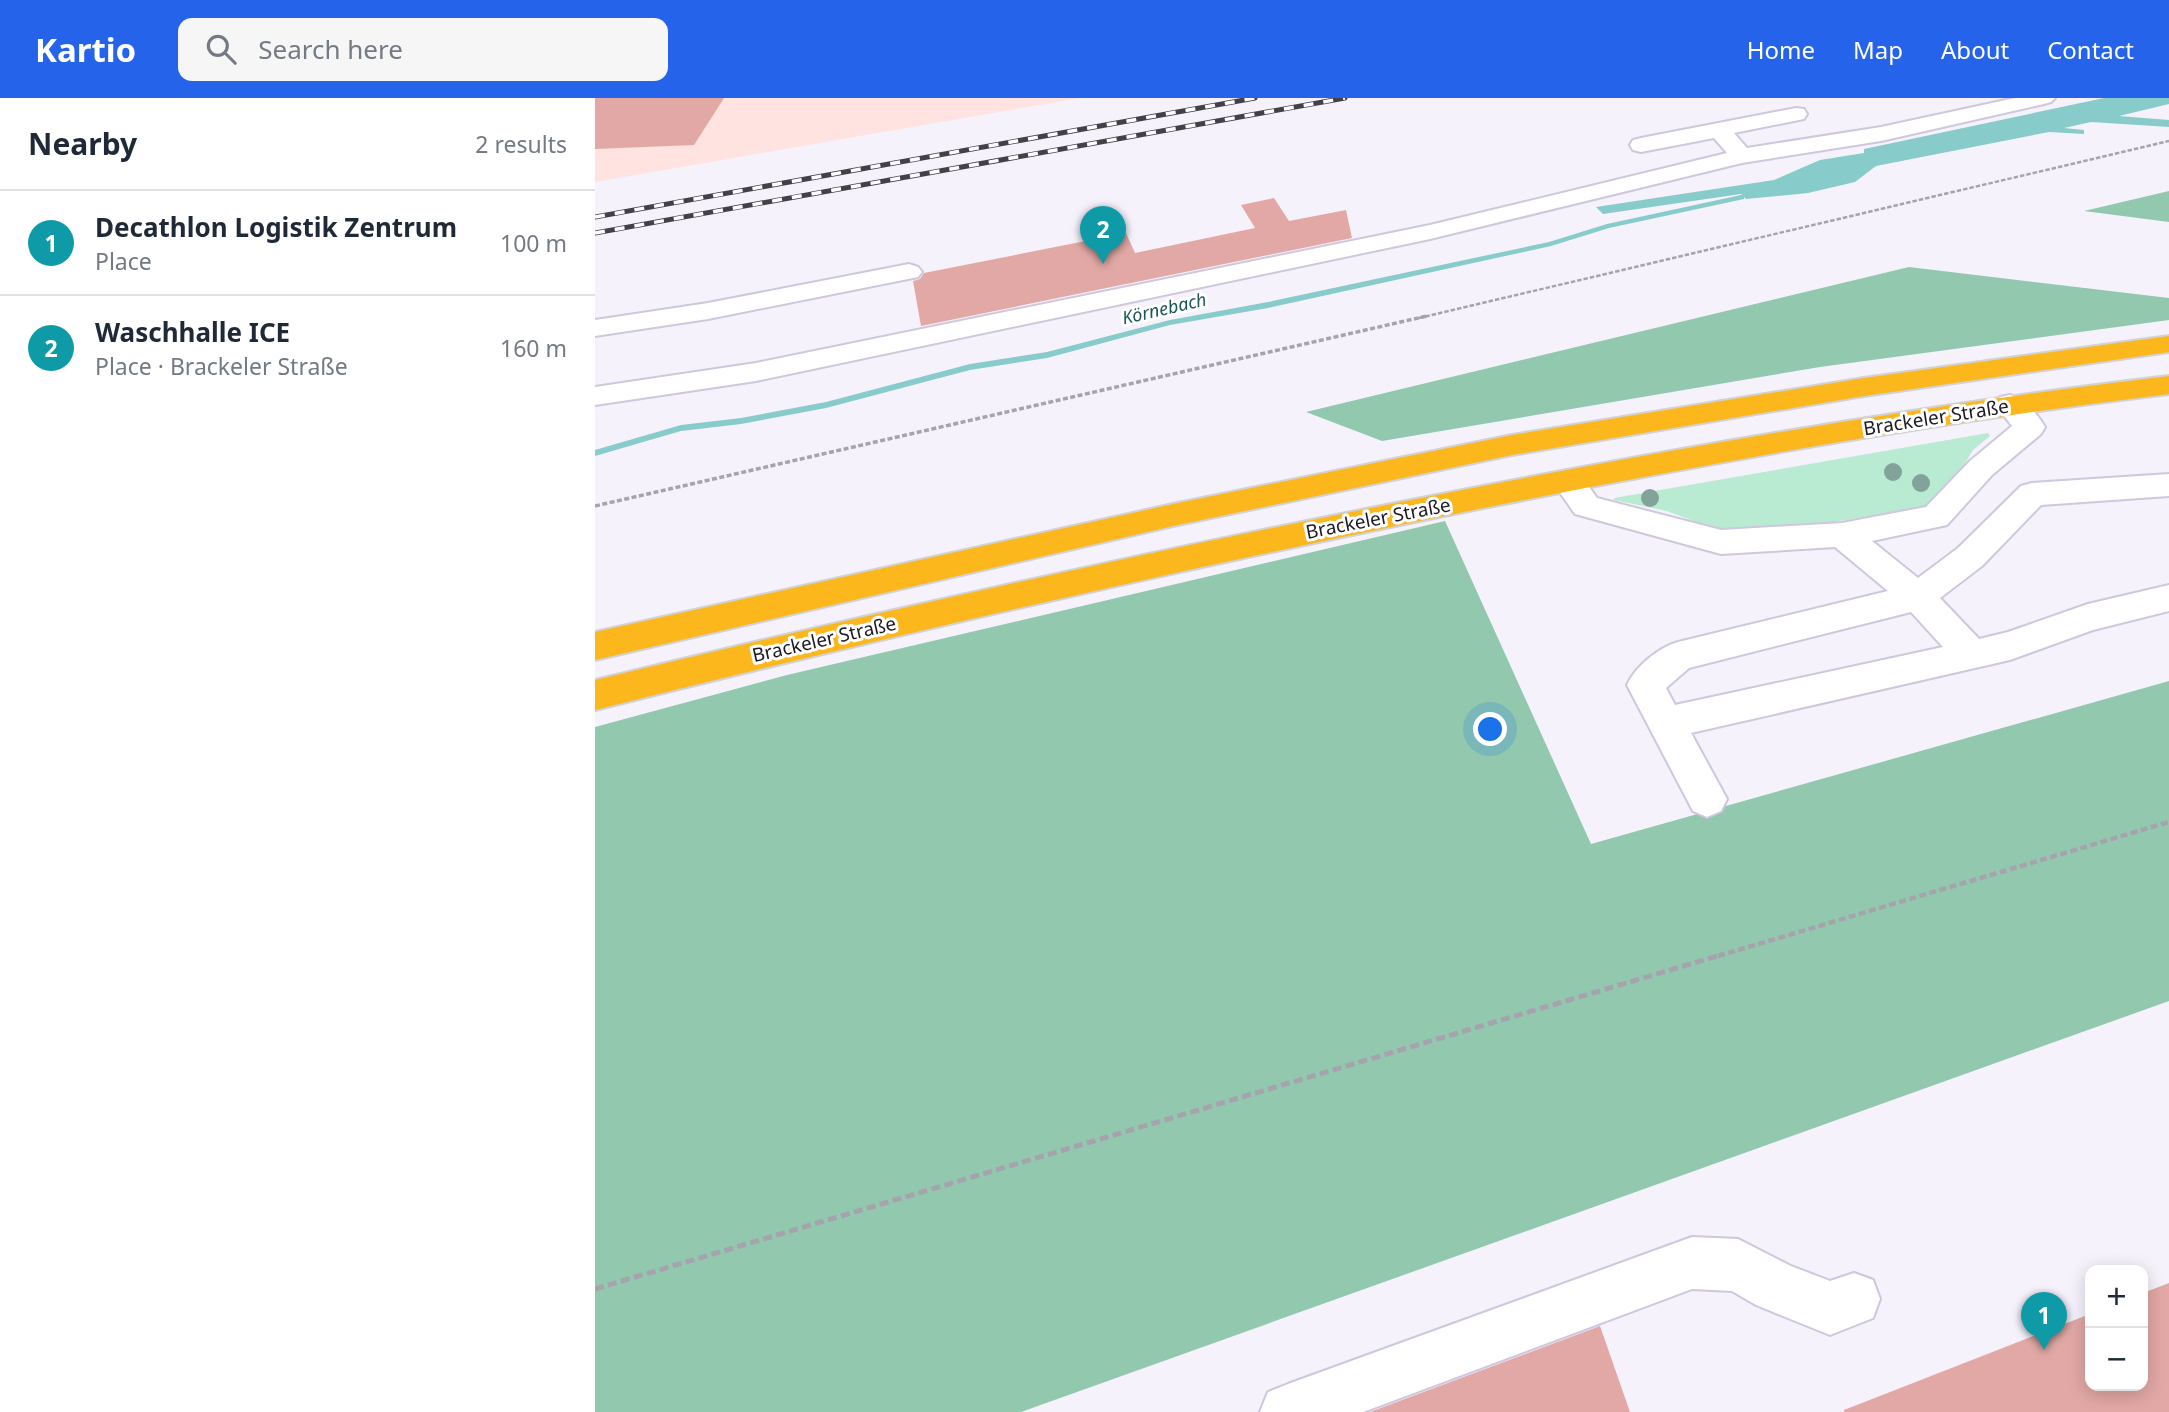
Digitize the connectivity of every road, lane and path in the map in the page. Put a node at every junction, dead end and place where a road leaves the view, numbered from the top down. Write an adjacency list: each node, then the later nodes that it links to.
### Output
1 (2044, 98): 6 (lane)
2 (1796, 114): 3 (lane)
3 (1719, 131): 5 (lane); 6 (lane)
4 (2169, 141): 15 (path)
5 (1641, 145)
6 (1742, 156): 11 (lane)
7 (909, 272): 8 (lane)
8 (595, 328)
9 (2169, 344): 20 (highway, Brackeler Straße)
10 (2169, 385): 12 (highway, Brackeler Straße)
11 (595, 396)
12 (2010, 404): 13 (highway, Brackeler Straße); 16 (lane)
13 (1568, 481): 16 (lane); 19 (highway, Brackeler Straße)
14 (2169, 485): 17 (lane)
15 (595, 506)
16 (1842, 535): 17 (lane)
17 (1919, 597): 21 (lane); 24 (lane)
18 (2169, 598): 21 (lane)
19 (832, 636): 22 (highway, Brackeler Straße); 23 (highway)
20 (595, 646)
21 (1972, 655): 24 (lane)
22 (595, 695)
23 (595, 722)
24 (1666, 723): 25 (lane)
25 (1707, 799)
26 (2169, 822): 27 (path)
27 (595, 1289)
28 (1854, 1299): 29 (lane)
29 (1288, 1412)

